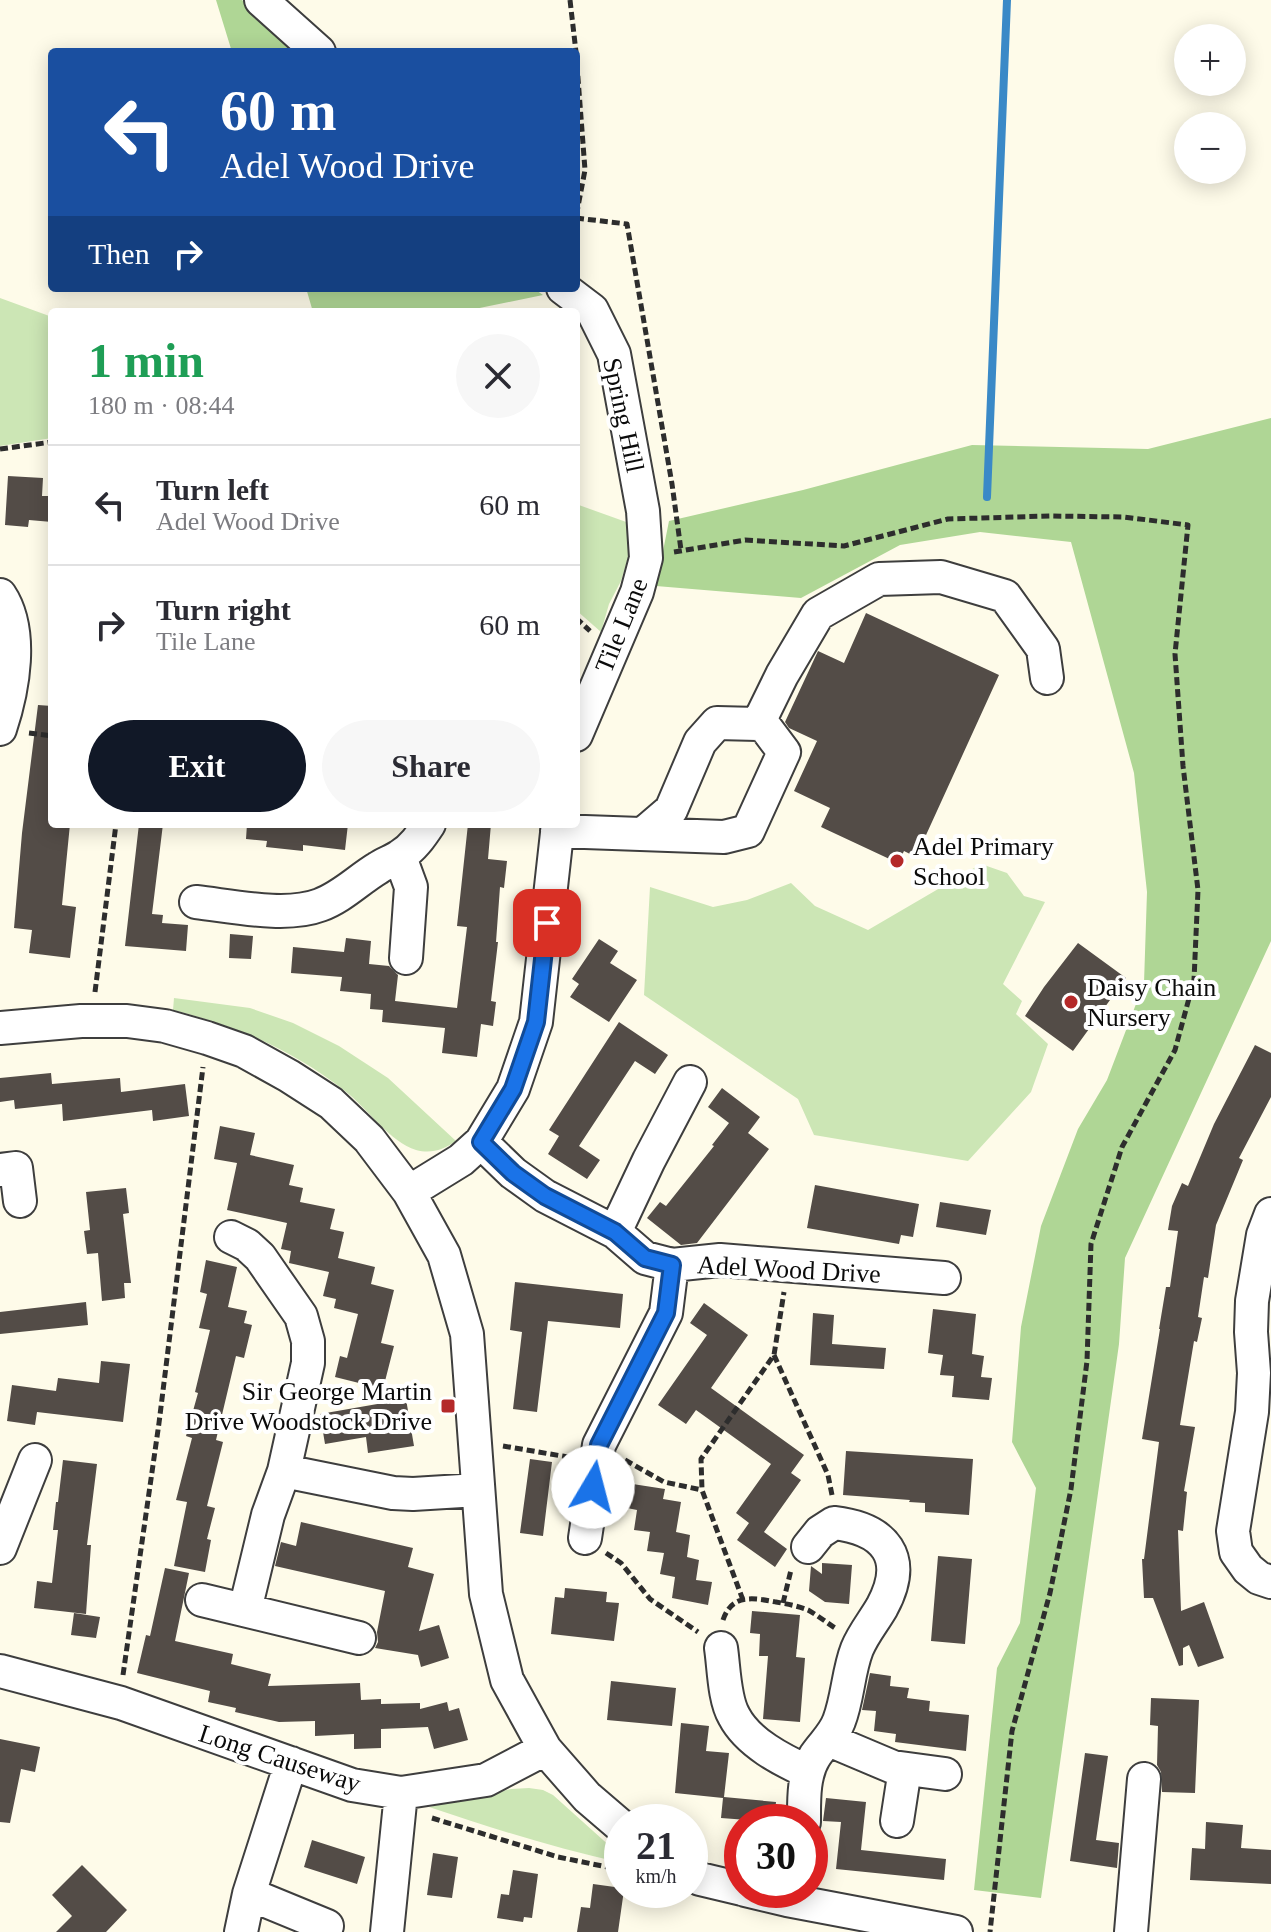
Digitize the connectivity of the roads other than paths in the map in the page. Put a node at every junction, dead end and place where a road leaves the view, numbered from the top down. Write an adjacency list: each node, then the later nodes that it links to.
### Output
1 (261, 0): 2 (street)
2 (315, 48)
3 (568, 292): 4 (street, Spring Hill)
4 (643, 511): 8 (street, Tile Lane)
5 (0, 595): 9 (street)
6 (1047, 678): 7 (street)
7 (758, 724): 13 (street); 13 (street)
8 (580, 726)
9 (0, 729)
10 (426, 828): 14 (street)
11 (558, 828): 19 (street)
12 (570, 828): 13 (street)
13 (643, 834)
14 (400, 857): 15 (street); 16 (street)
15 (196, 902)
16 (406, 958)
17 (0, 1028): 21 (street)
18 (690, 1082): 24 (street)
19 (481, 1142): 21 (street); 24 (street, Adel Wood Drive)
20 (0, 1170): 22 (street)
21 (409, 1192): 30 (street)
22 (20, 1201)
23 (1271, 1214): 34 (street)
24 (615, 1232): 26 (street, Adel Wood Drive)
25 (231, 1237): 29 (street)
26 (672, 1265): 27 (street, Adel Wood Drive); 31 (street)
27 (944, 1278)
28 (35, 1460): 33 (street)
29 (284, 1471): 30 (street); 36 (street)
30 (478, 1490): 41 (street)
31 (585, 1538)
32 (808, 1547): 40 (street)
33 (0, 1548)
34 (1271, 1582)
35 (202, 1600): 36 (street)
36 (245, 1610): 37 (street)
37 (359, 1638)
38 (721, 1648): 44 (street)
39 (0, 1671): 42 (street, Long Causeway)
40 (829, 1740): 43 (street); 44 (street)
41 (545, 1749): 47 (street, Long Causeway); 49 (street)
42 (291, 1763): 47 (street, Long Causeway); 51 (street)
43 (905, 1769): 45 (street); 50 (street)
44 (808, 1772): 48 (street)
45 (945, 1774)
46 (1144, 1779): 57 (street)
47 (401, 1793): 55 (street)
48 (805, 1804)
49 (604, 1812)
50 (897, 1821)
51 (249, 1894): 53 (street); 54 (street)
52 (828, 1904): 56 (street)
53 (327, 1926)
54 (241, 1932)
55 (387, 1932)
56 (956, 1932)
57 (1131, 1932)

